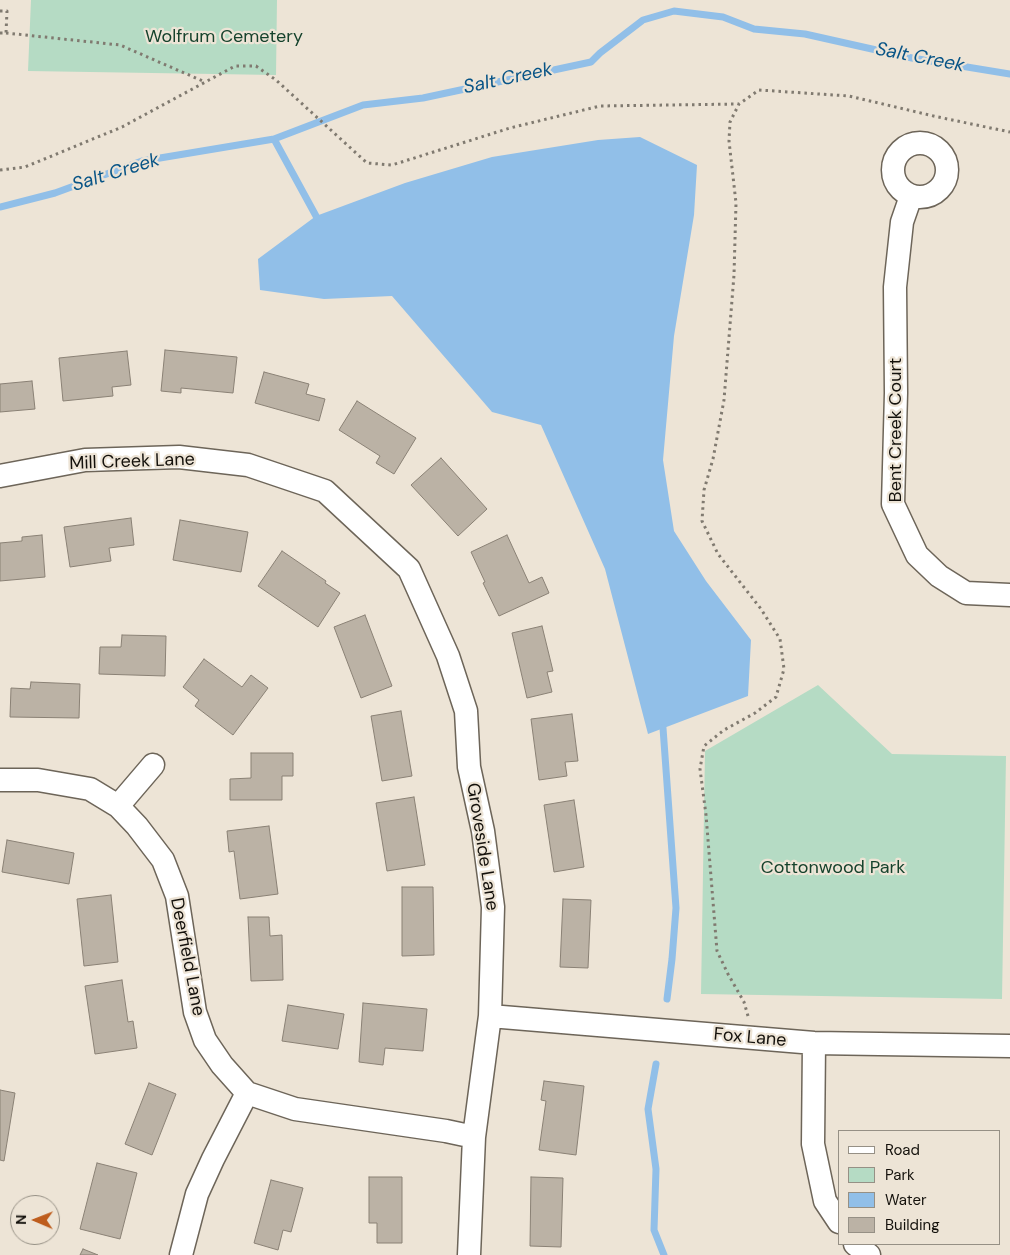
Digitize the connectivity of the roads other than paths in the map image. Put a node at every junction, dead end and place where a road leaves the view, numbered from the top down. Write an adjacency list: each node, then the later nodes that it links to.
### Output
1 (911, 196): 4 (street, Bent Creek Court)
2 (0, 476): 3 (street, Mill Creek Lane)
3 (409, 569): 8 (street, Groveside Lane)
4 (1010, 595)
5 (153, 765): 7 (street)
6 (0, 780): 7 (street, Deerfield Lane)
7 (118, 806): 11 (street, Deerfield Lane)
8 (490, 1016): 9 (street, Fox Lane); 12 (street, Groveside Lane)
9 (814, 1043): 10 (street, Fox Lane); 13 (street)
10 (1010, 1046)
11 (247, 1093): 12 (street, Deerfield Lane); 15 (street)
12 (474, 1137): 16 (street, Groveside Lane)
13 (838, 1221)
14 (856, 1245): 17 (street)
15 (181, 1255)
16 (469, 1255)
17 (869, 1255)

